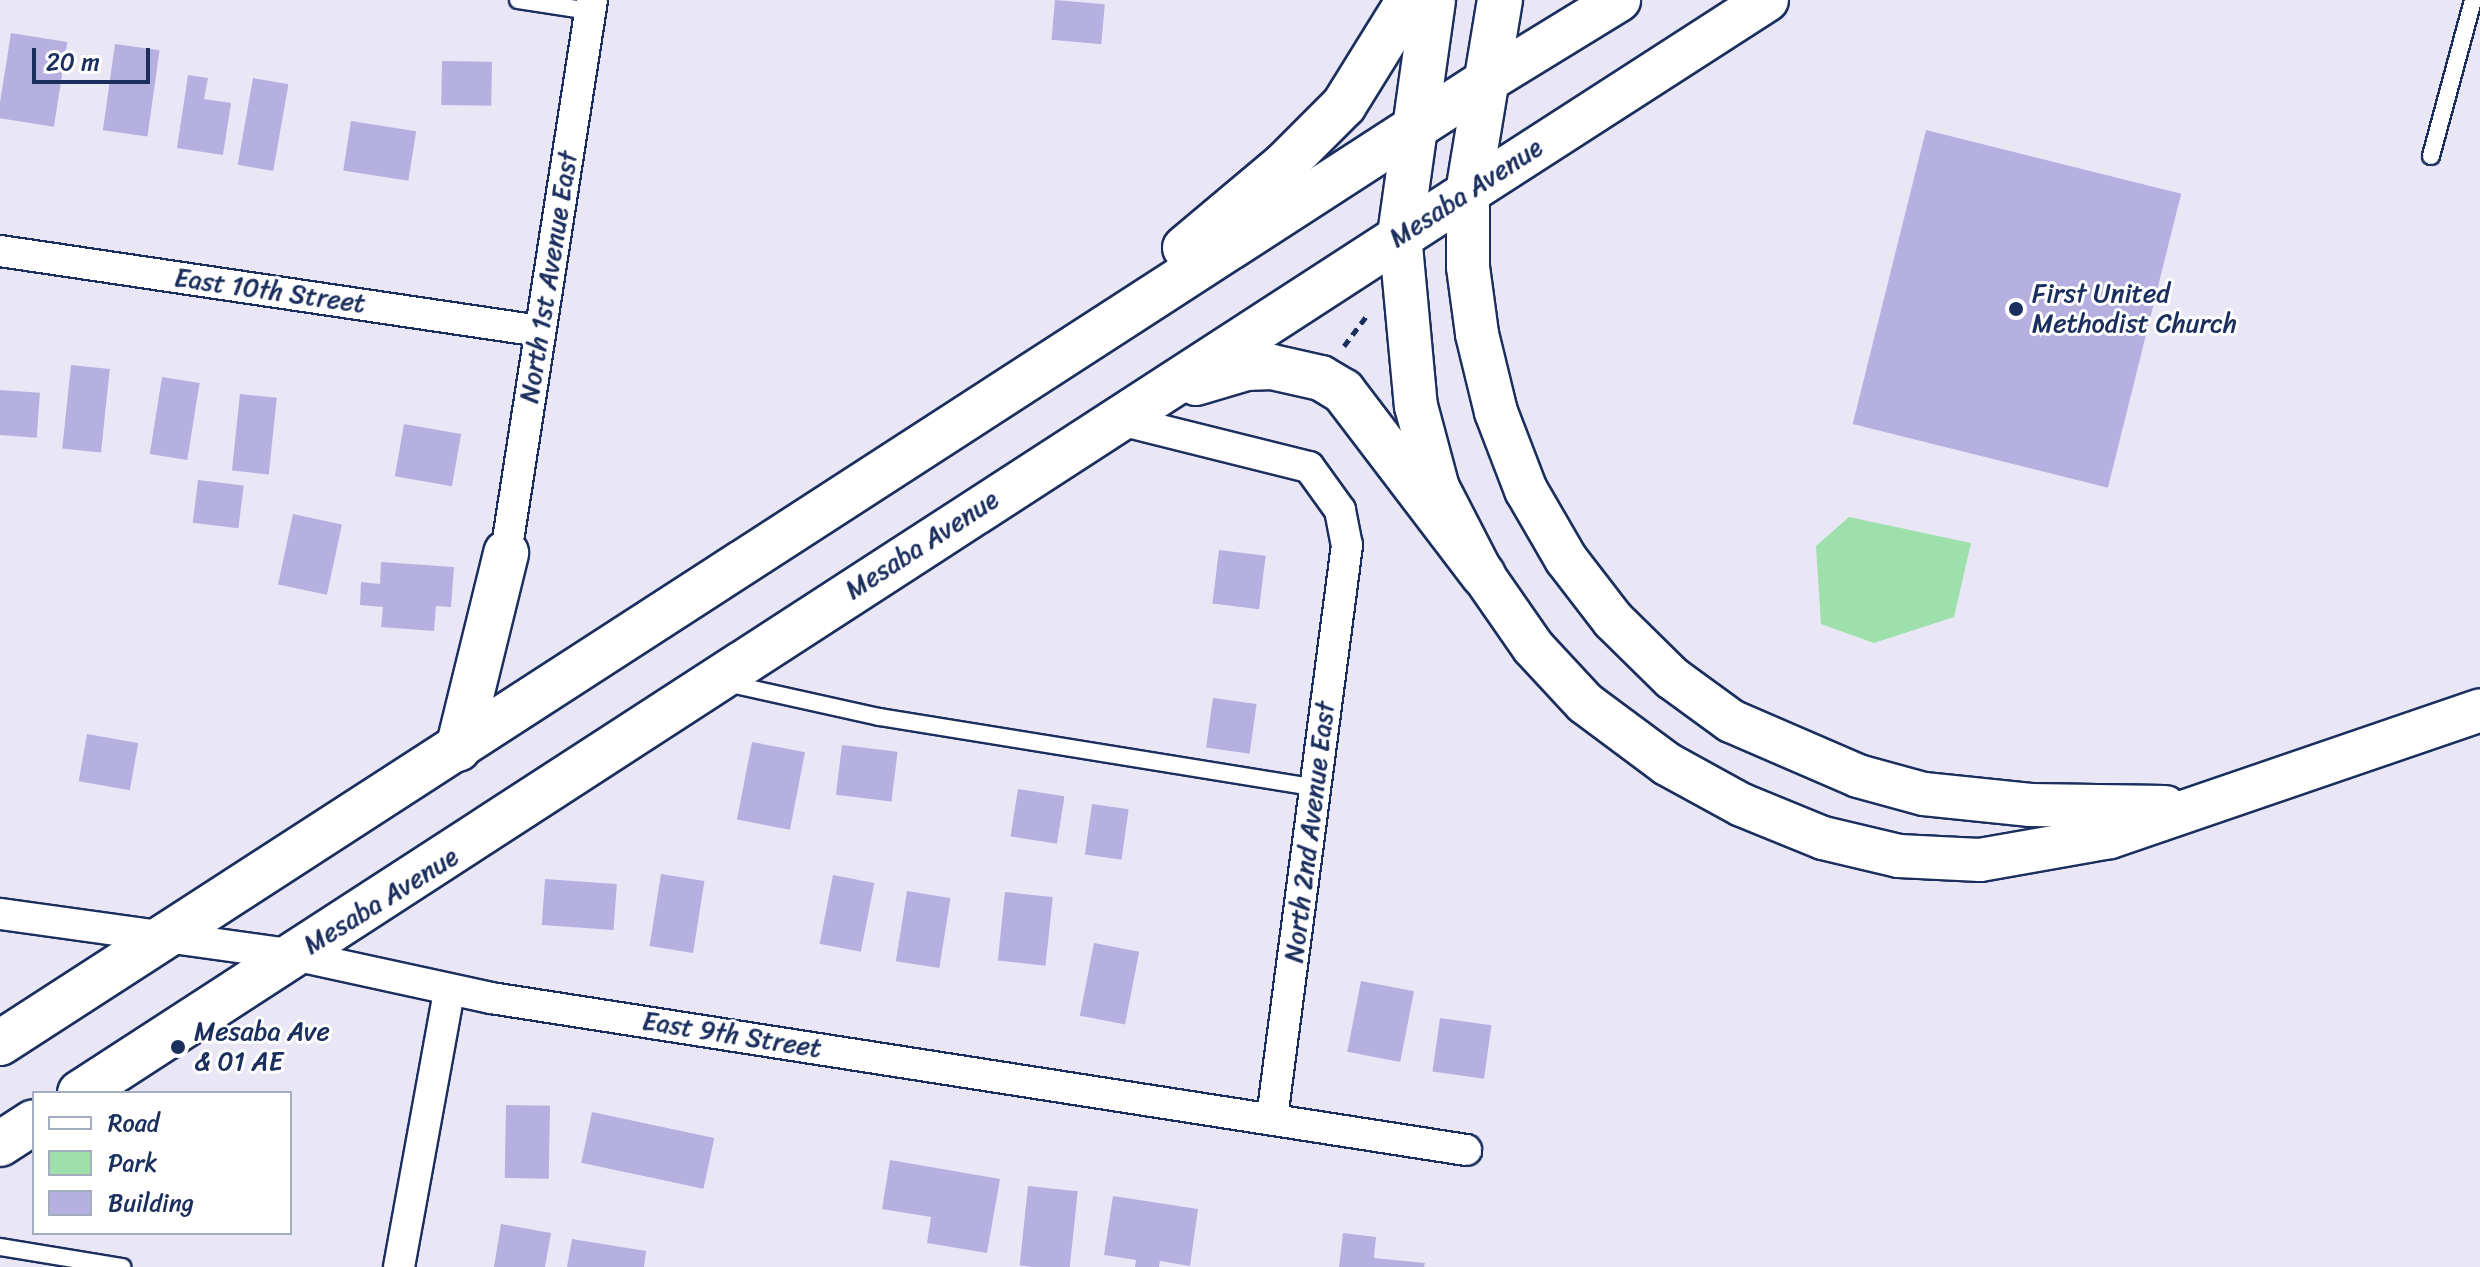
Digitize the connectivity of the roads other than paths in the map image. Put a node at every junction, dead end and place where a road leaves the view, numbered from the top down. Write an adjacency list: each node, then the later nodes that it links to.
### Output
1 (518, 0): 8 (lane)
2 (1409, 0): 16 (highway)
3 (1433, 0): 10 (highway)
4 (1500, 0): 9 (highway)
5 (1619, 0): 9 (main road)
6 (1767, 0): 12 (main road, Mesaba Avenue)
7 (2473, 0): 11 (lane)
8 (591, 6): 15 (street, North 1st Avenue East)
9 (1487, 81): 10 (highway); 12 (highway)
10 (1414, 129): 13 (highway); 16 (highway)
11 (2431, 156)
12 (1468, 193): 13 (highway, Mesaba Avenue); 24 (main road)
13 (1400, 235): 17 (highway, Mesaba Avenue); 19 (main road)
14 (0, 251): 15 (street, East 10th Street)
15 (540, 331): 18 (street, North 1st Avenue East)
16 (1054, 359): 22 (highway)
17 (1129, 411): 19 (highway); 20 (highway, Mesaba Avenue); 23 (street, North 2nd Avenue East)
18 (506, 553): 22 (highway)
19 (1483, 575): 24 (main road)
20 (717, 681): 23 (lane); 27 (highway, Mesaba Avenue)
21 (2480, 710): 24 (main road)
22 (458, 749): 26 (highway)
23 (1315, 788): 31 (street, North 2nd Avenue East)
24 (2206, 808)
25 (0, 914): 26 (street, East 9th Street)
26 (164, 938): 27 (street, East 9th Street); 29 (highway)
27 (294, 955): 28 (street, East 9th Street); 30 (highway, Mesaba Avenue)
28 (449, 991): 31 (street, East 9th Street); 37 (street)
29 (0, 1043)
30 (83, 1091)
31 (1272, 1118): 34 (street, East 9th Street)
32 (32, 1123): 33 (highway)
33 (0, 1144)
34 (1466, 1150)
35 (0, 1247): 36 (lane)
36 (122, 1267)
37 (399, 1267)

